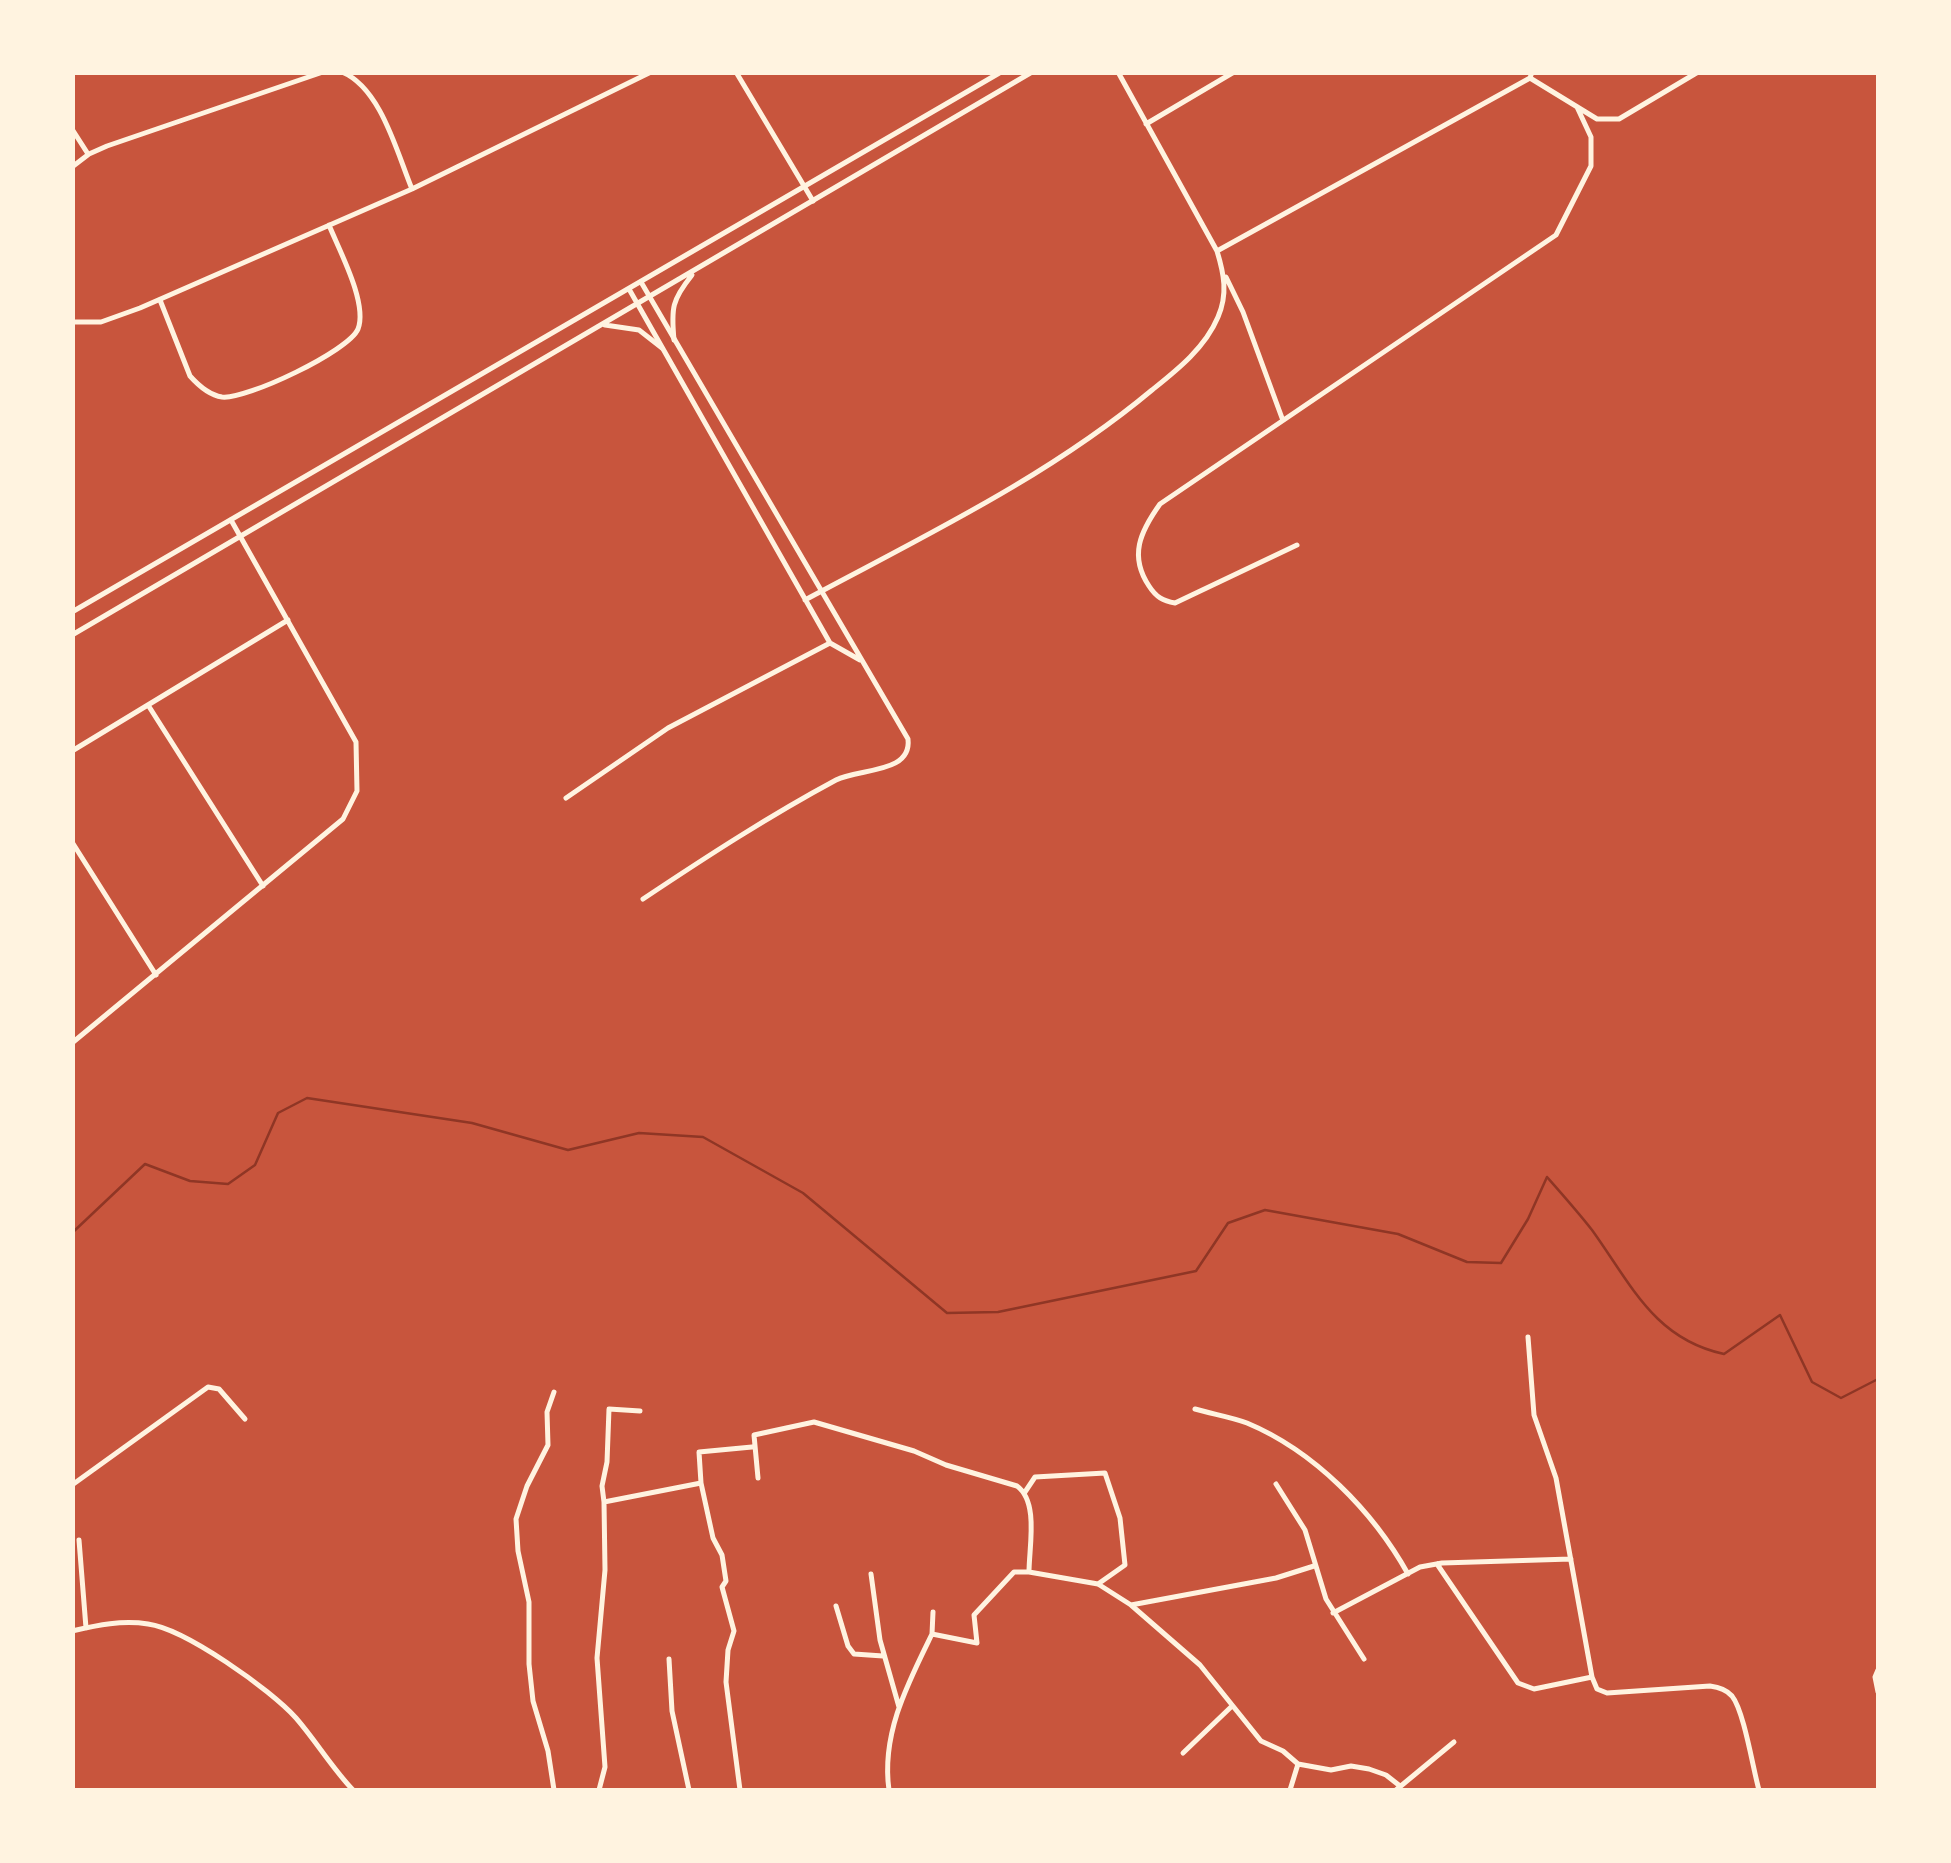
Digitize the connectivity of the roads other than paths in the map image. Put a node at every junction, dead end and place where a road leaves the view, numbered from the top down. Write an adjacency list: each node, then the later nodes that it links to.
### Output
1 (323, 72): 14 (street)
2 (342, 72): 17 (street)
3 (652, 72): 17 (street)
4 (736, 72): 16 (street)
5 (1001, 72): 16 (street)
6 (1032, 72): 18 (street)
7 (1118, 72): 12 (street)
8 (1234, 72): 12 (street)
9 (1698, 72): 11 (street)
10 (1531, 75): 11 (street); 20 (street)
11 (1577, 107): 32 (street)
12 (1146, 124): 20 (street)
13 (72, 128): 14 (street)
14 (88, 154): 15 (street)
15 (72, 167)
16 (805, 186): 18 (street); 23 (street)
17 (412, 190): 19 (street)
18 (814, 200): 21 (street)
19 (329, 225): 26 (street); 26 (street)
20 (1216, 251): 22 (street)
21 (697, 269): 25 (street); 30 (street)
22 (1224, 274): 32 (street); 36 (street)
23 (640, 282): 24 (street); 25 (street)
24 (629, 289): 27 (street); 33 (street)
25 (649, 297): 27 (street); 30 (street)
26 (160, 300): 28 (street)
27 (637, 304): 29 (street); 31 (street)
28 (72, 322)
29 (602, 325): 31 (street); 34 (street)
30 (674, 340): 36 (street)
31 (662, 348): 37 (street)
32 (1282, 418): 35 (street)
33 (231, 520): 34 (street); 38 (street)
34 (240, 536): 39 (street); 40 (street)
35 (1297, 545)
36 (820, 592): 37 (street); 42 (street)
37 (805, 600): 41 (street)
38 (72, 612)
39 (288, 620): 43 (street); 47 (street)
40 (72, 635)
41 (830, 643): 42 (street); 45 (street)
42 (864, 662): 48 (street)
43 (148, 705): 44 (street); 47 (street)
44 (72, 751)
45 (566, 798)
46 (72, 842): 49 (street)
47 (263, 886): 49 (street)
48 (643, 898)
49 (156, 974): 50 (street)
50 (72, 1043)
51 (1528, 1338): 64 (street)
52 (554, 1392): 91 (street)
53 (1195, 1409): 69 (street)
54 (640, 1411): 62 (street)
55 (245, 1419): 60 (street)
56 (753, 1447): 57 (street); 58 (street); 61 (street)
57 (758, 1478)
58 (701, 1483): 62 (street); 94 (street)
59 (1276, 1484): 66 (street)
60 (72, 1485)
61 (1025, 1492): 67 (street); 70 (street)
62 (604, 1502): 92 (street)
63 (79, 1540): 75 (street)
64 (1572, 1559): 65 (street); 82 (street)
65 (1437, 1564): 69 (street); 82 (street)
66 (1314, 1566): 71 (street); 74 (street)
67 (1029, 1572): 70 (street); 77 (street)
68 (872, 1574): 78 (street)
69 (1408, 1574): 74 (street)
70 (1098, 1584): 71 (street)
71 (1131, 1605): 84 (street)
72 (836, 1606): 78 (street)
73 (933, 1612): 77 (street)
74 (1334, 1613): 80 (street)
75 (86, 1628): 76 (street); 90 (street)
76 (72, 1631)
77 (932, 1634): 85 (street)
78 (884, 1656): 85 (street)
79 (670, 1659): 93 (street)
80 (1364, 1659)
81 (1878, 1670): 83 (street)
82 (1592, 1677): 97 (street)
83 (1878, 1692)
84 (1232, 1706): 87 (street); 88 (street)
85 (900, 1710): 95 (street)
86 (1454, 1742): 89 (street)
87 (1182, 1754)
88 (1298, 1764): 89 (street); 96 (street)
89 (1398, 1788)
90 (353, 1790)
91 (554, 1790)
92 (599, 1790)
93 (689, 1790)
94 (740, 1790)
95 (890, 1790)
96 (1290, 1790)
97 (1759, 1790)

